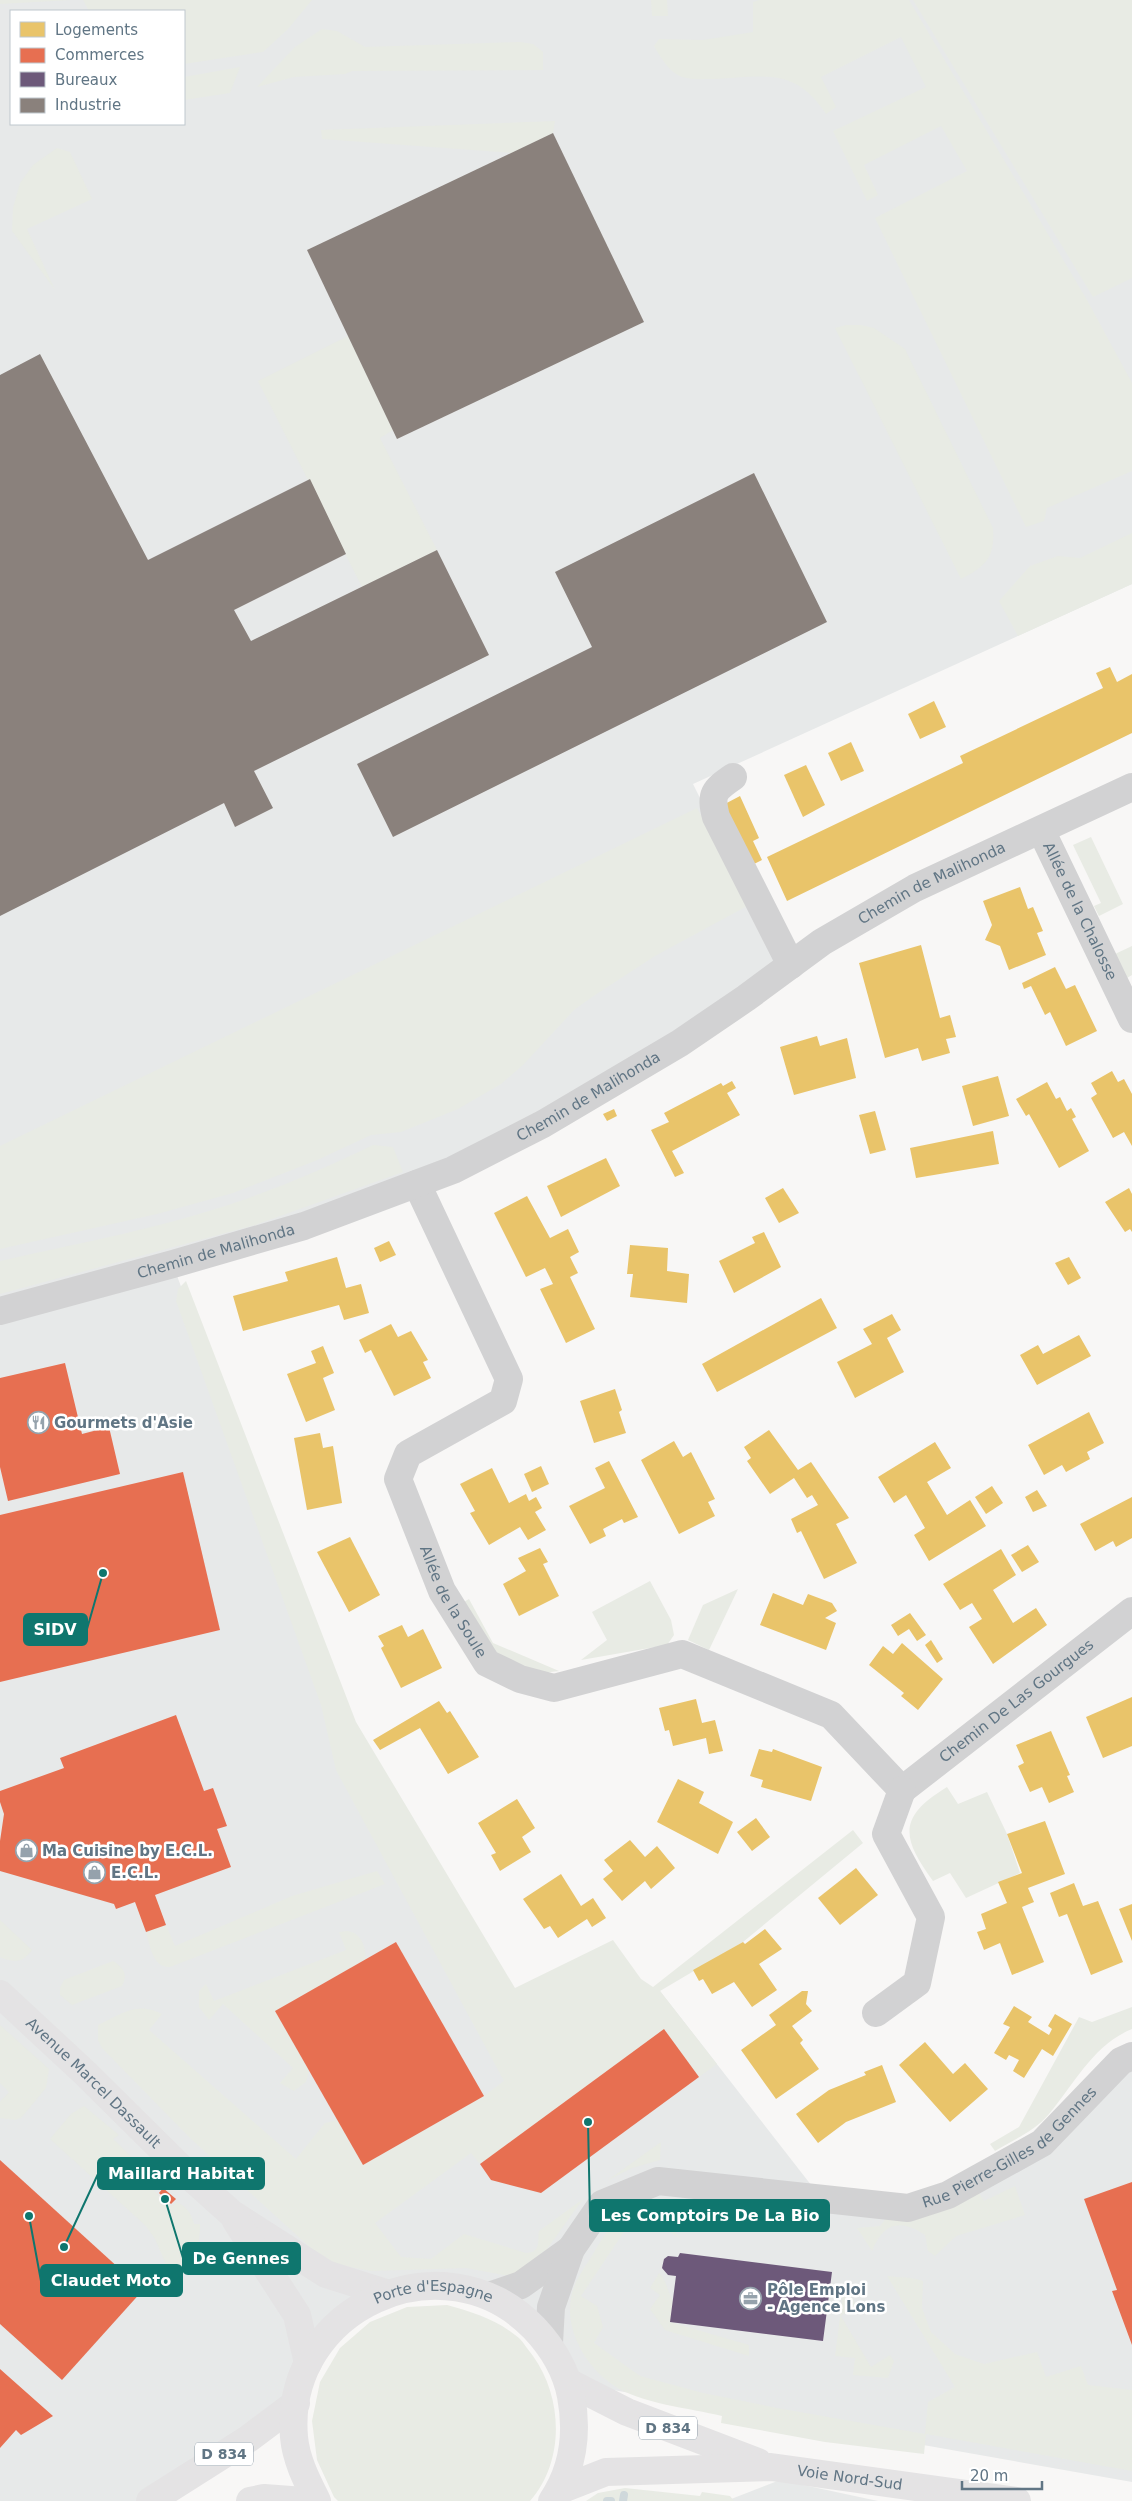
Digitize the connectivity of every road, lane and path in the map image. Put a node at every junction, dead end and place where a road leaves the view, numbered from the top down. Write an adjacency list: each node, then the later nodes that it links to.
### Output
1 (733, 777): 4 (street)
2 (1132, 787): 3 (street, Chemin de Malihonda)
3 (1041, 830): 4 (street, Chemin de Malihonda); 5 (street, Allée de la Chalosse)
4 (792, 964): 6 (street, Chemin de Malihonda)
5 (1132, 1019)
6 (417, 1184): 7 (street, Chemin de Malihonda); 9 (street, Allée de la Soule)
7 (0, 1311)
8 (1132, 1611): 9 (street, Chemin De Las Gourgues)
9 (902, 1790): 11 (street)
10 (0, 1994): 13 (main road, Avenue Marcel Dassault)
11 (876, 2013)
12 (1132, 2056): 14 (street, Rue Pierre-Gilles de Gennes)
13 (231, 2213): 15 (main road, Avenue Marcel Dassault); 18 (main road, Avenue Marcel Dassault)
14 (571, 2249): 16 (street, Rue Pierre-Gilles de Gennes); 17 (street, Rue Pierre-Gilles de Gennes)
15 (386, 2293): 16 (main road, Porte d'Espagne); 18 (main road, Porte d'Espagne)
16 (489, 2296): 17 (main road, Porte d'Espagne)
17 (549, 2344): 19 (main road, Porte d'Espagne)
18 (308, 2363): 20 (main road, Porte d'Espagne)
19 (568, 2382): 21 (main road, Voie Nord-Sud / D 834); 22 (main road, Porte d'Espagne)
20 (296, 2403): 23 (main road, D 834); 26 (main road, Porte d'Espagne)
21 (772, 2467): 22 (main road, Voie Nord-Sud / D 834); 27 (main road, Voie Nord-Sud / D 834)
22 (556, 2495)
23 (150, 2501)
24 (250, 2501): 25 (main road)
25 (304, 2501)
26 (317, 2501)
27 (1017, 2501)

